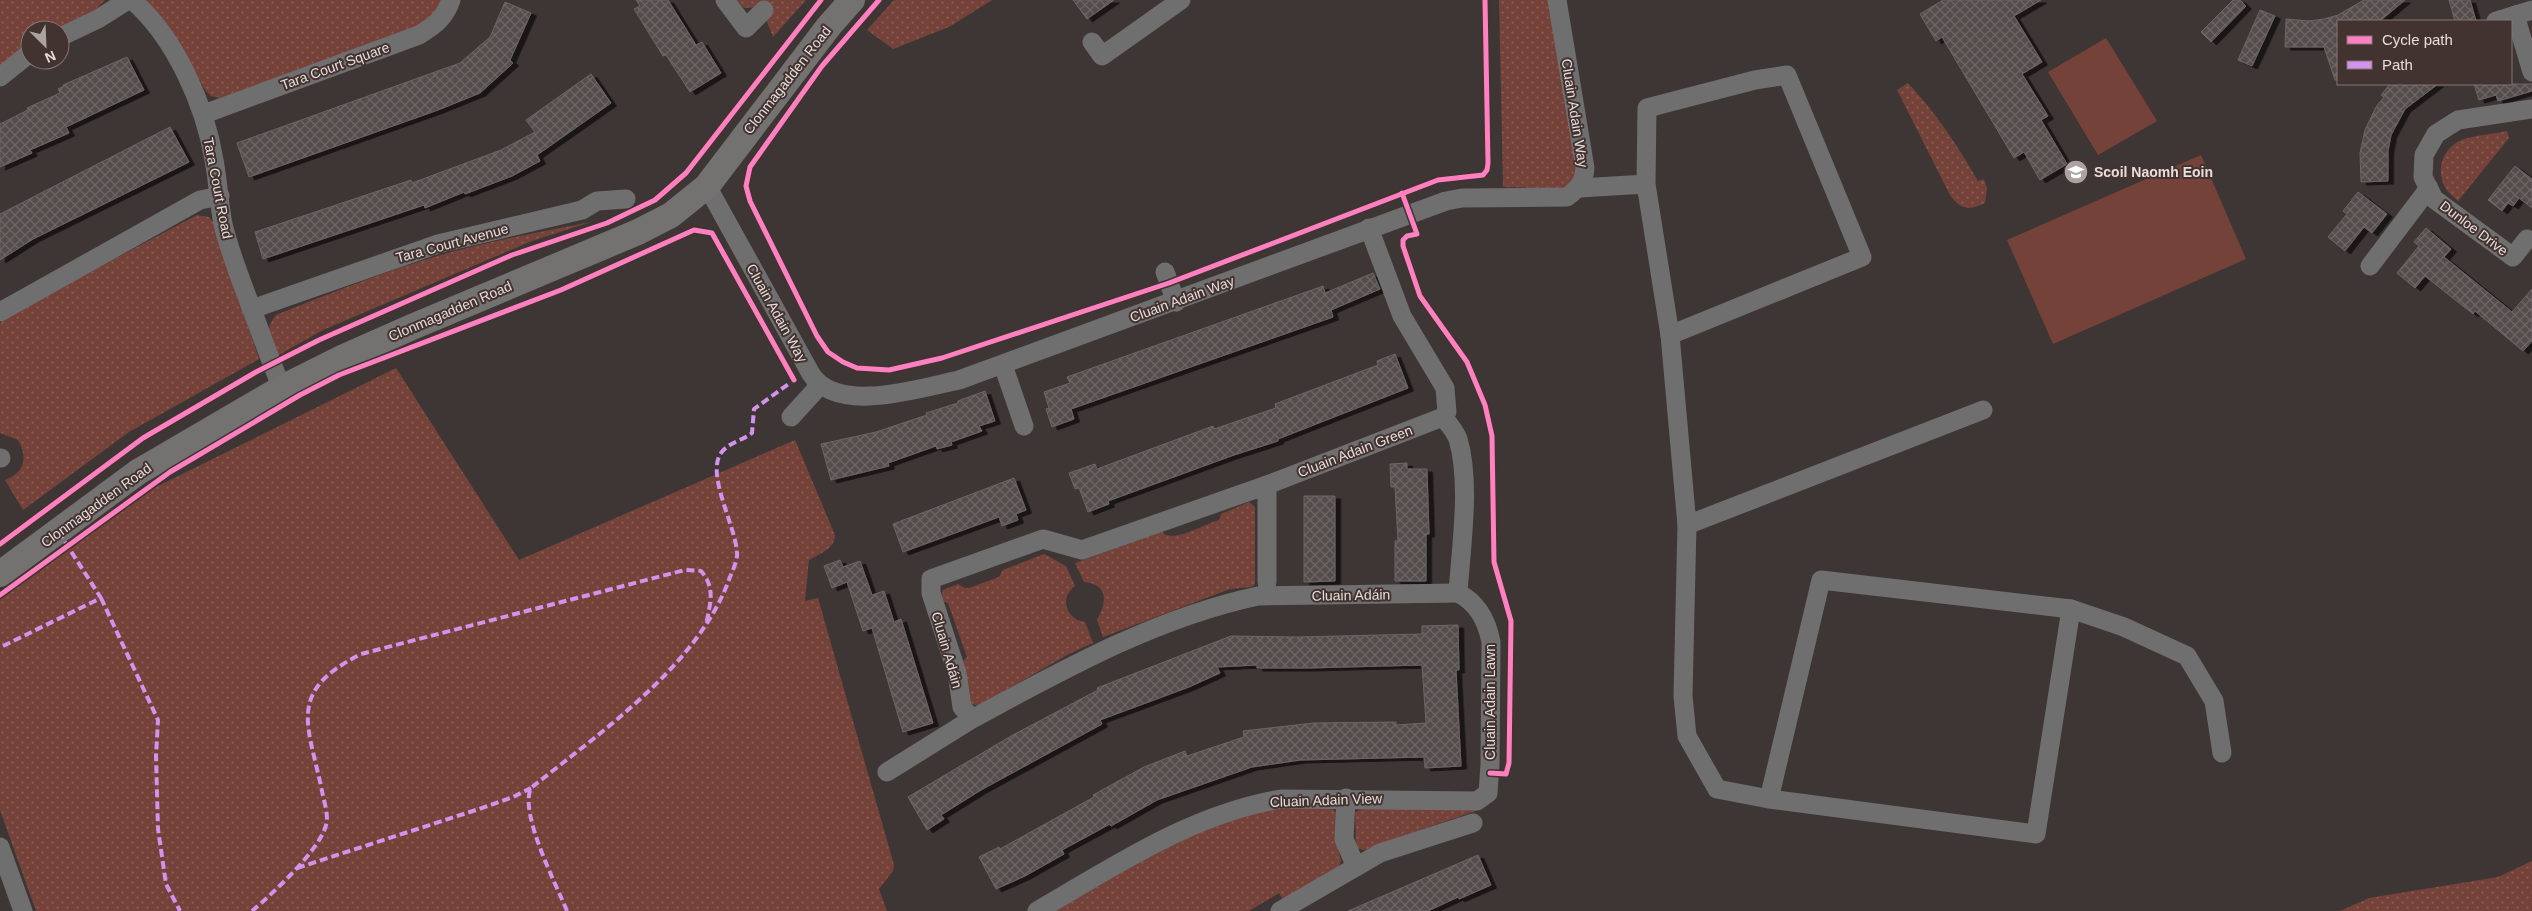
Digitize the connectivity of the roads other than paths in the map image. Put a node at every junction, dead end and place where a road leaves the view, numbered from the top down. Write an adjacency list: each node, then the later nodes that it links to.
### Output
1 (128, 0): 11 (street)
2 (132, 0): 17 (street, Tara Court Road)
3 (451, 0): 17 (street, Tara Court Square)
4 (725, 0): 8 (street)
5 (852, 0): 19 (street, Clonmagadden Road)
6 (1181, 0): 12 (street)
7 (1557, 0): 20 (street, Cluain Adain Way)
8 (764, 10)
9 (2523, 13): 10 (street); 14 (street)
10 (2499, 20)
11 (70, 32)
12 (1092, 42)
13 (20, 61): 15 (street)
14 (2532, 72)
15 (0, 77)
16 (2532, 109): 21 (street, Dunloe Drive)
17 (204, 114): 22 (street, Tara Court Road)
18 (1646, 184): 20 (street); 31 (street); 31 (street)
19 (707, 186): 33 (street, Cluain Adain Way); 34 (street, Clonmagadden Road)
20 (1579, 188): 24 (street, Cluain Adain Way)
21 (2429, 188): 25 (street, Dunloe Drive); 26 (street)
22 (220, 196): 29 (street, Tara Court Road); 30 (street)
23 (626, 199): 29 (street, Tara Court Avenue)
24 (1370, 228): 28 (street, Cluain Adain Way); 37 (street)
25 (2526, 240)
26 (2370, 266)
27 (1165, 272): 28 (street)
28 (1176, 302): 32 (street, Cluain Adain Way)
29 (252, 310): 34 (street, Tara Court Road)
30 (0, 312)
31 (1670, 335): 40 (street)
32 (1003, 365): 33 (street, Cluain Adain Way); 38 (street)
33 (820, 385): 36 (street)
34 (282, 388): 41 (street, Clonmagadden Road)
35 (1983, 410): 40 (street)
36 (791, 416)
37 (1443, 417): 39 (street, Cluain Adain Green); 43 (street)
38 (1024, 426)
39 (1266, 485): 42 (street); 45 (street, Cluain Adáin)
40 (1687, 525): 50 (street)
41 (0, 574)
42 (1267, 582)
43 (1458, 593): 45 (street, Cluain Adáin); 48 (street, Cluain Adain Lawn)
44 (2071, 609): 46 (street); 50 (street); 50 (street)
45 (972, 719): 47 (street)
46 (2222, 754)
47 (887, 772)
48 (1488, 793): 49 (street, Cluain Adain View)
49 (1346, 798): 53 (street); 55 (street, Cluain Adain View)
50 (1769, 799)
51 (1473, 823): 53 (street)
52 (0, 847): 54 (street)
53 (1356, 867): 56 (street)
54 (23, 911)
55 (1037, 911)
56 (1280, 911)

